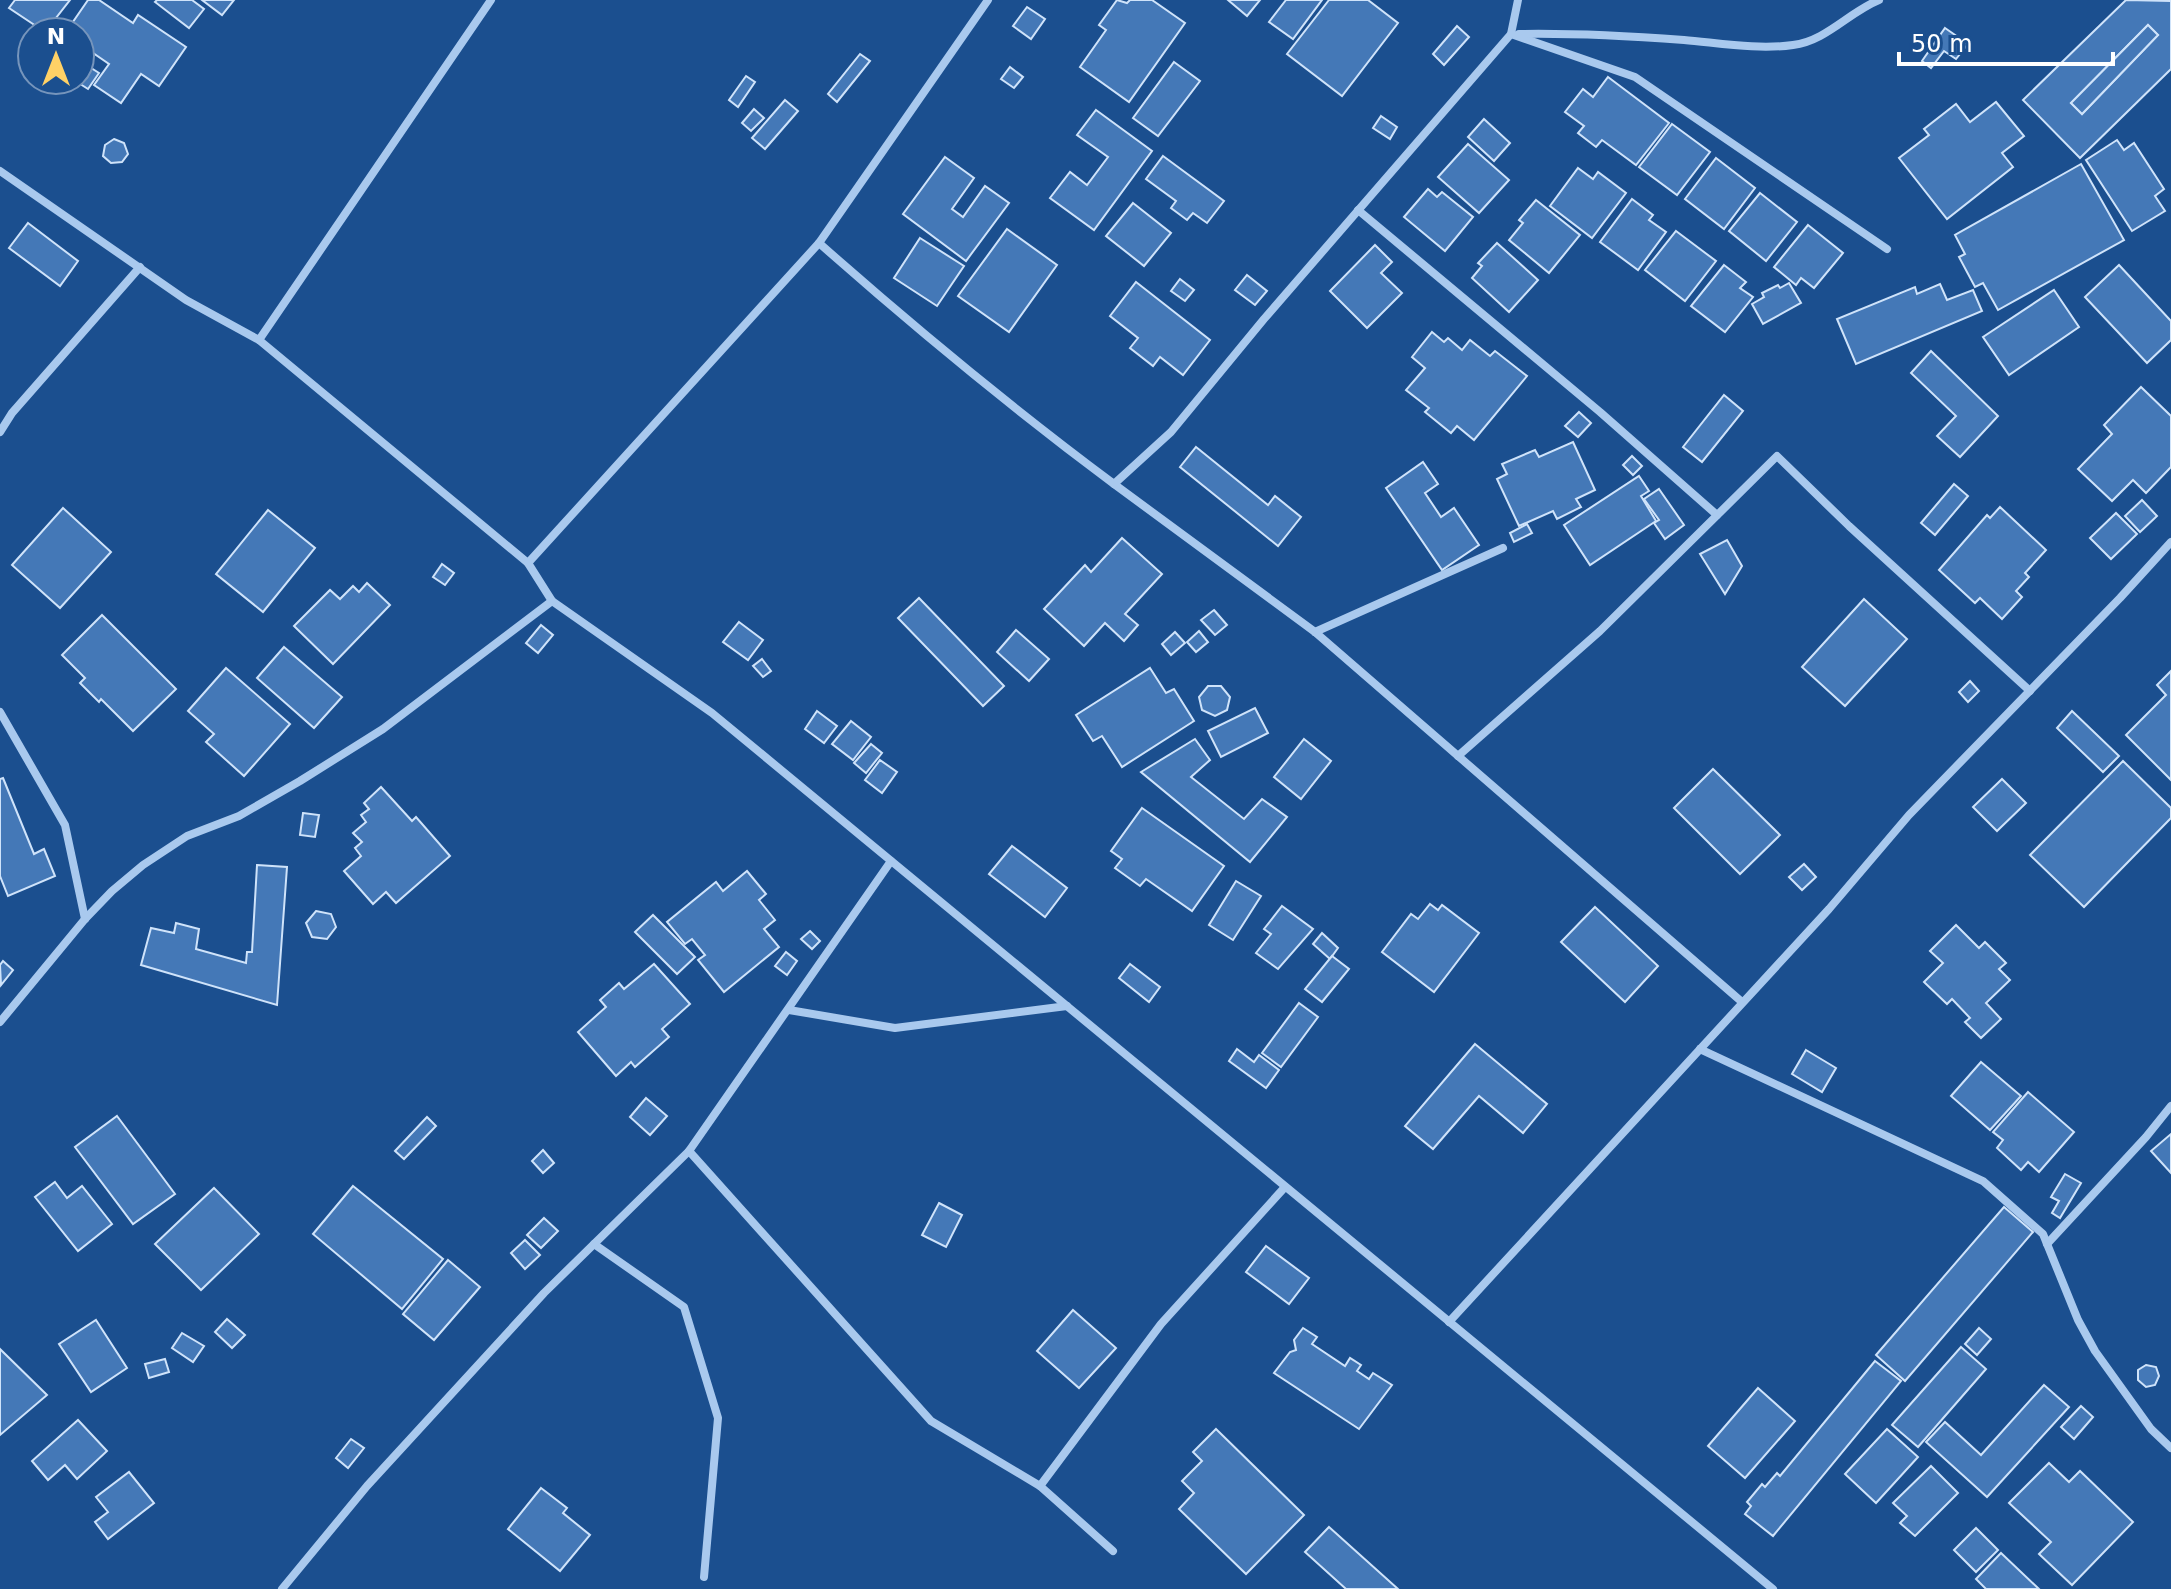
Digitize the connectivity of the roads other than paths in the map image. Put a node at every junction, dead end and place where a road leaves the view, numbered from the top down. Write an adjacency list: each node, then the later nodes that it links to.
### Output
1 (491, 0): 11 (street)
2 (988, 0): 8 (street)
3 (1518, 0): 5 (street)
4 (1879, 0): 5 (street)
5 (1511, 34): 7 (street); 9 (street)
6 (0, 171): 10 (street)
7 (1358, 210): 13 (street); 14 (street)
8 (819, 243): 13 (street); 17 (street)
9 (1887, 249)
10 (140, 267): 11 (street); 12 (street)
11 (259, 340): 17 (street)
12 (0, 432)
13 (1114, 484): 19 (street)
14 (1717, 515): 20 (street); 22 (street)
15 (2171, 542): 20 (street)
16 (1503, 548): 19 (street)
17 (528, 563): 18 (street)
18 (552, 601): 23 (street); 24 (street)
19 (1315, 632): 22 (street)
20 (2030, 691): 25 (street)
21 (0, 712): 24 (street)
22 (1458, 756): 25 (street)
23 (891, 861): 26 (street); 27 (street)
24 (85, 919): 28 (street)
25 (1742, 1002): 29 (street)
26 (1067, 1006): 27 (street); 32 (street)
27 (789, 1010): 31 (street)
28 (0, 1022)
29 (1700, 1049): 34 (street); 35 (street)
30 (2171, 1106): 34 (street)
31 (689, 1151): 33 (street); 37 (street)
32 (1285, 1187): 35 (street); 37 (street)
33 (594, 1244): 39 (street); 40 (street)
34 (2047, 1244): 36 (street)
35 (1449, 1322): 41 (street)
36 (2171, 1448)
37 (1040, 1486): 38 (street)
38 (1113, 1551)
39 (704, 1577)
40 (282, 1589)
41 (1773, 1589)

